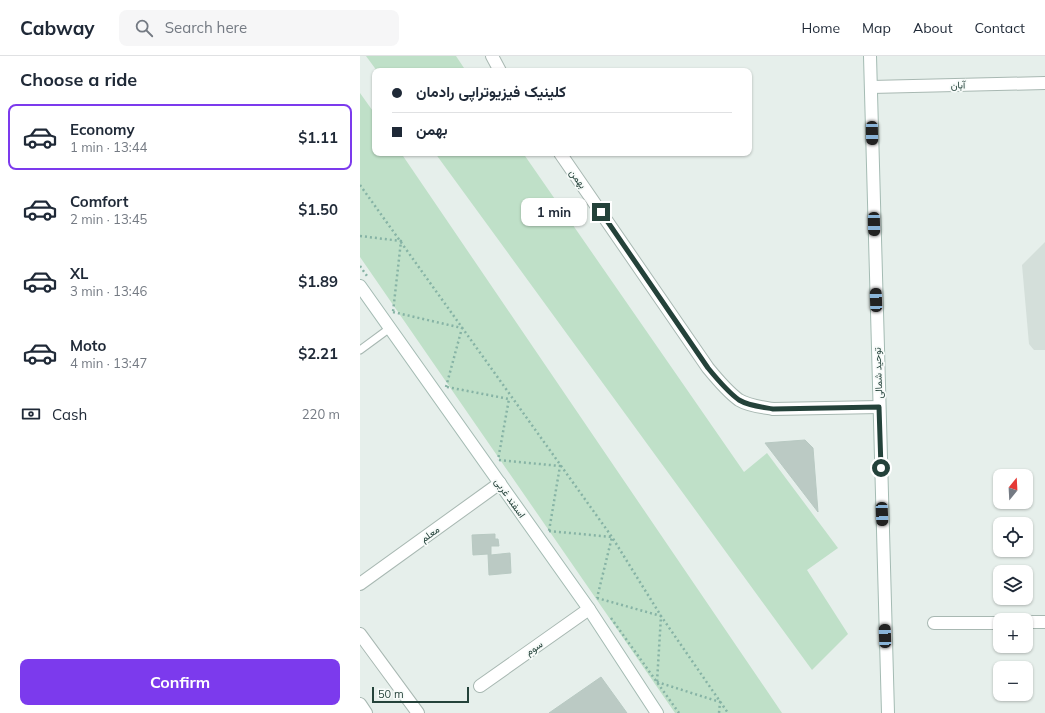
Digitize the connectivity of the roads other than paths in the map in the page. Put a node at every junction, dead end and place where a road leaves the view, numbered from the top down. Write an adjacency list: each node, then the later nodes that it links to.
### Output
1 (492, 56): 3 (street)
2 (870, 56): 5 (street, توحید شمالی)
3 (498, 68)
4 (1045, 83): 5 (street, آبان)
5 (871, 87): 10 (street, توحید شمالی)
6 (562, 156): 10 (street, بهمن)
7 (360, 286): 8 (street, اسفند غربی)
8 (390, 328): 9 (lane); 11 (street, اسفند غربی)
9 (360, 350)
10 (879, 407): 24 (street, توحید شمالی)
11 (500, 483): 12 (street, معلم); 13 (street, اسفند غربی)
12 (360, 584)
13 (589, 609): 19 (street, سوم); 21 (street, اسفند غربی)
14 (993, 622): 17 (street)
15 (1033, 622): 16 (street)
16 (1045, 622)
17 (934, 623)
18 (360, 634): 23 (street)
19 (480, 686)
20 (360, 704): 22 (street)
21 (655, 711)
22 (366, 713)
23 (418, 713)
24 (888, 713)

